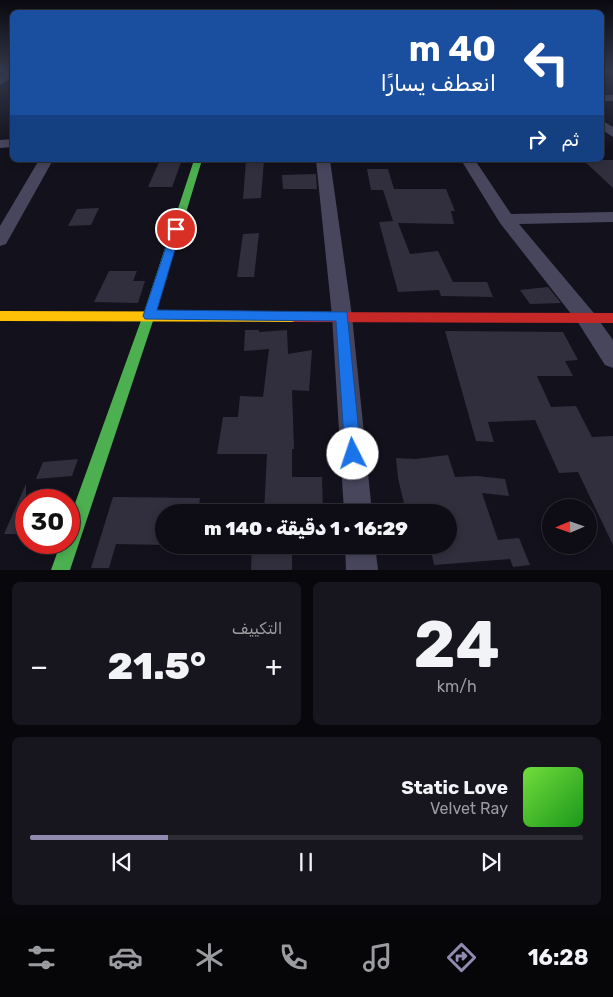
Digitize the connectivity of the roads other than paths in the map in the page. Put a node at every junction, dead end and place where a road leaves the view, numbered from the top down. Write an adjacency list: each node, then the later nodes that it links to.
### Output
1 (45, 162): 7 (street)
2 (197, 162): 9 (street)
3 (323, 162): 10 (street)
4 (469, 162): 6 (street)
5 (613, 217): 6 (street)
6 (506, 219): 11 (street)
7 (0, 240)
8 (0, 316): 9 (street)
9 (149, 316): 10 (street); 16 (street)
10 (342, 316): 11 (street); 14 (street)
11 (586, 318): 12 (street); 13 (street)
12 (613, 318)
13 (613, 358)
14 (357, 504)
15 (361, 554): 17 (street)
16 (60, 570)
17 (362, 570)

